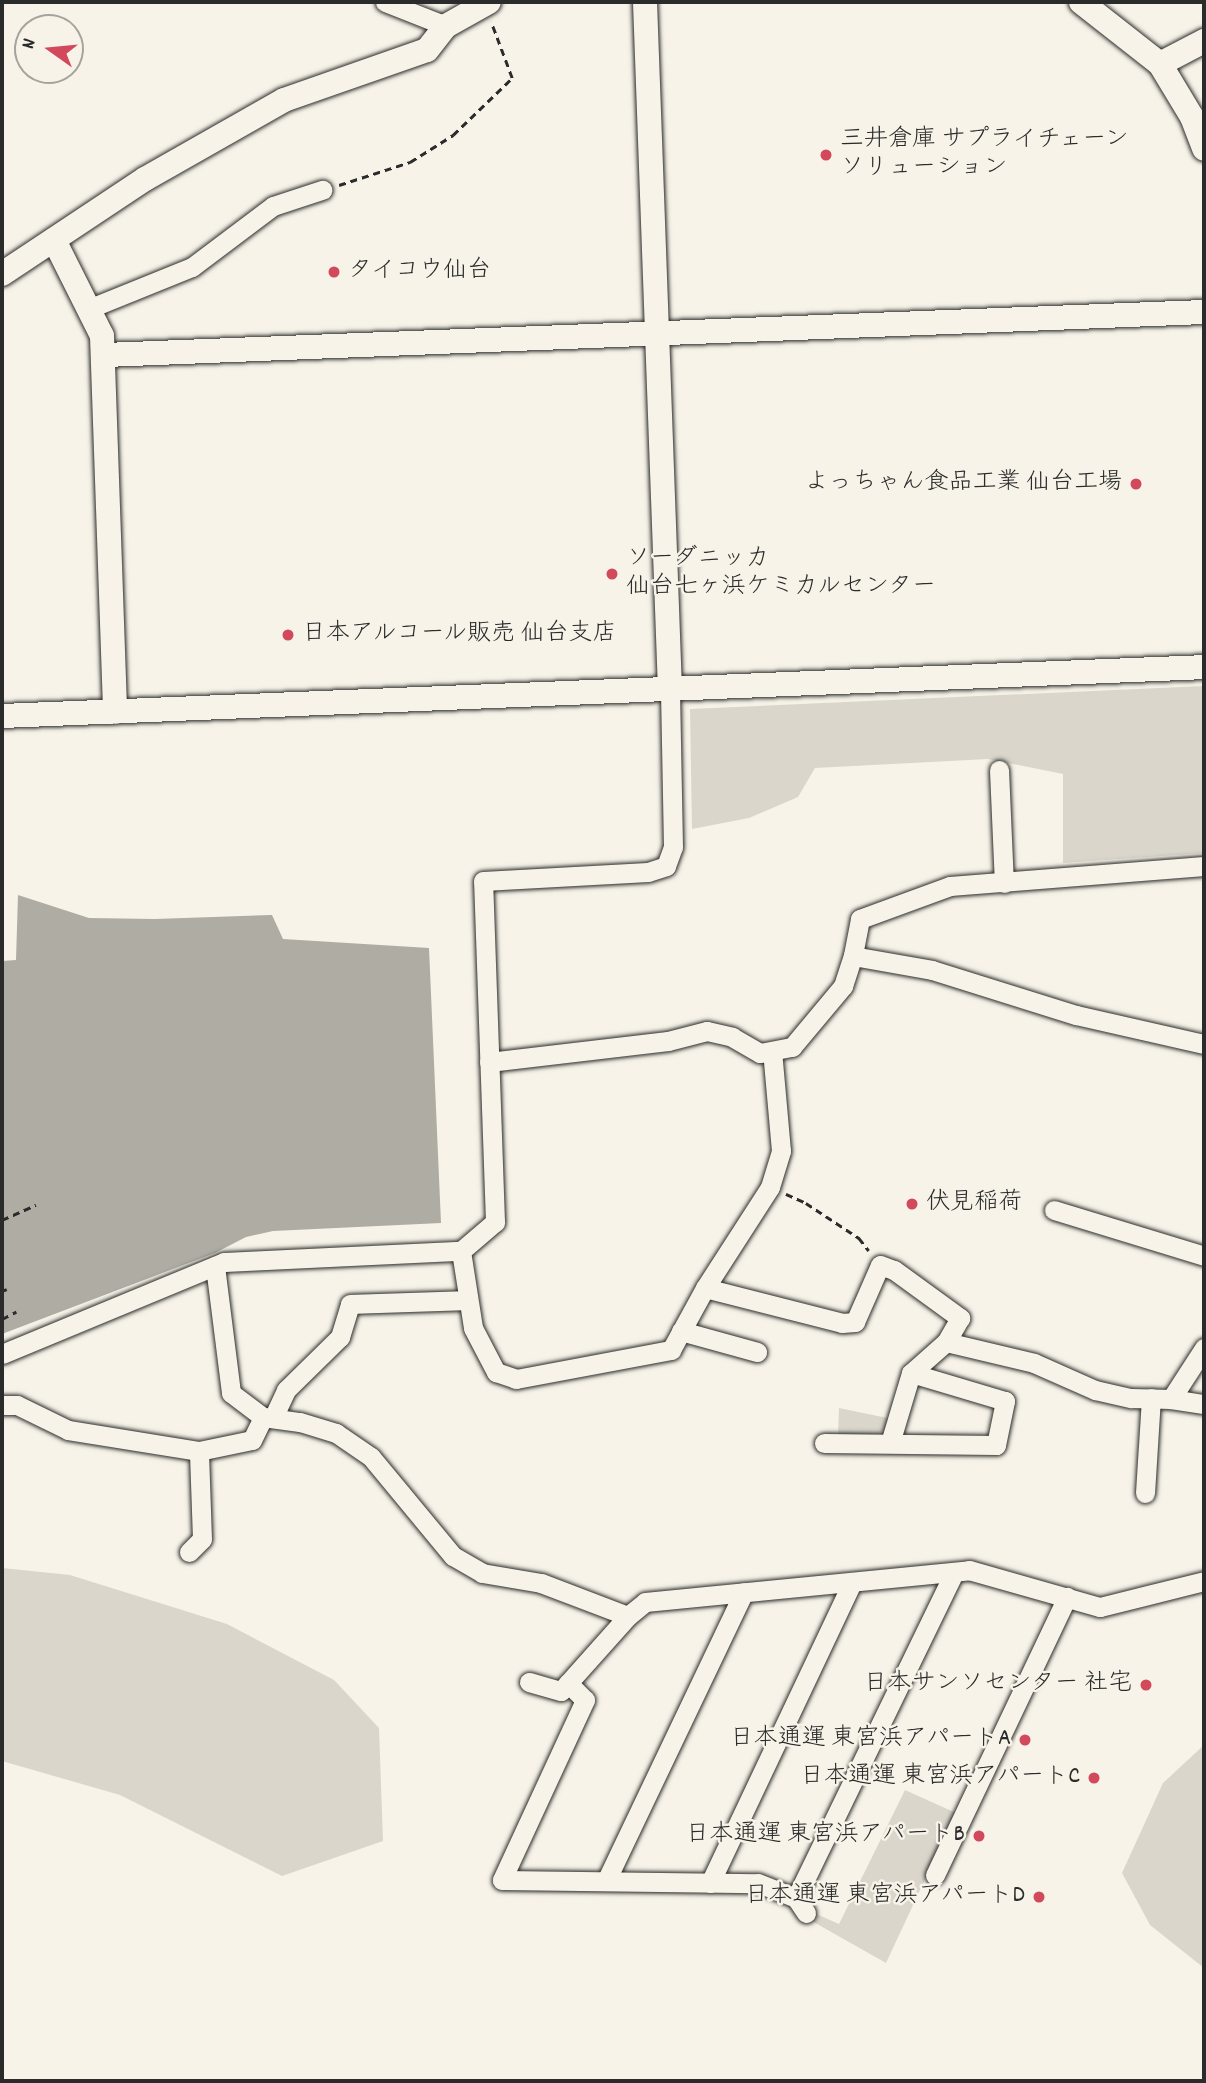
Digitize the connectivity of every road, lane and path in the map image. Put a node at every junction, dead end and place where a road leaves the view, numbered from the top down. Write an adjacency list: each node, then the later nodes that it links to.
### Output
1 (385, 2): 5 (street)
2 (645, 2): 14 (street)
3 (1081, 2): 7 (street)
4 (487, 3): 5 (street); 9 (path)
5 (446, 26): 10 (street)
6 (1204, 41): 7 (street)
7 (1160, 64): 8 (street)
8 (1204, 149)
9 (322, 190): 12 (street)
10 (54, 240): 11 (street); 12 (street)
11 (2, 274)
12 (88, 309): 15 (street)
13 (1204, 312): 14 (street)
14 (659, 331): 15 (street); 17 (street)
15 (104, 355): 18 (street)
16 (1204, 667): 17 (street)
17 (670, 689): 18 (street); 26 (street)
18 (116, 712): 19 (street)
19 (2, 716)
20 (999, 770): 22 (street)
21 (1204, 866): 22 (street)
22 (1004, 883): 23 (street)
23 (853, 956): 24 (street); 25 (street)
24 (1204, 1044)
25 (772, 1051): 26 (street); 27 (street)
26 (489, 1062): 31 (street)
27 (770, 1187): 33 (path); 35 (street)
28 (36, 1205): 30 (path)
29 (1054, 1210): 32 (street)
30 (2, 1220)
31 (461, 1251): 34 (street); 38 (street)
32 (1204, 1256)
33 (880, 1265): 35 (street); 42 (street)
34 (215, 1266): 45 (street); 51 (street)
35 (705, 1288): 41 (street)
36 (7, 1289): 37 (path)
37 (2, 1291)
38 (468, 1300): 41 (street); 51 (street)
39 (16, 1312): 40 (path)
40 (2, 1319)
41 (681, 1331): 44 (street)
42 (946, 1342): 46 (street); 47 (street)
43 (1204, 1348): 48 (street)
44 (757, 1352)
45 (2, 1354)
46 (911, 1373): 53 (street); 53 (street)
47 (1151, 1398): 48 (street); 55 (street)
48 (1171, 1399): 49 (street)
49 (1204, 1404)
50 (2, 1405): 54 (street)
51 (268, 1418): 54 (street); 62 (street)
52 (824, 1443): 53 (street)
53 (890, 1444)
54 (199, 1451): 56 (street)
55 (1145, 1493)
56 (189, 1552)
57 (954, 1572): 58 (street); 61 (street); 67 (street)
58 (852, 1581): 60 (street); 67 (street)
59 (1204, 1581): 61 (street)
60 (744, 1592): 62 (street); 66 (street)
61 (1067, 1597): 65 (street)
62 (628, 1616): 64 (street)
63 (529, 1682): 64 (street)
64 (568, 1683): 66 (street)
65 (935, 1875)
66 (606, 1881): 67 (street)
67 (710, 1883)

